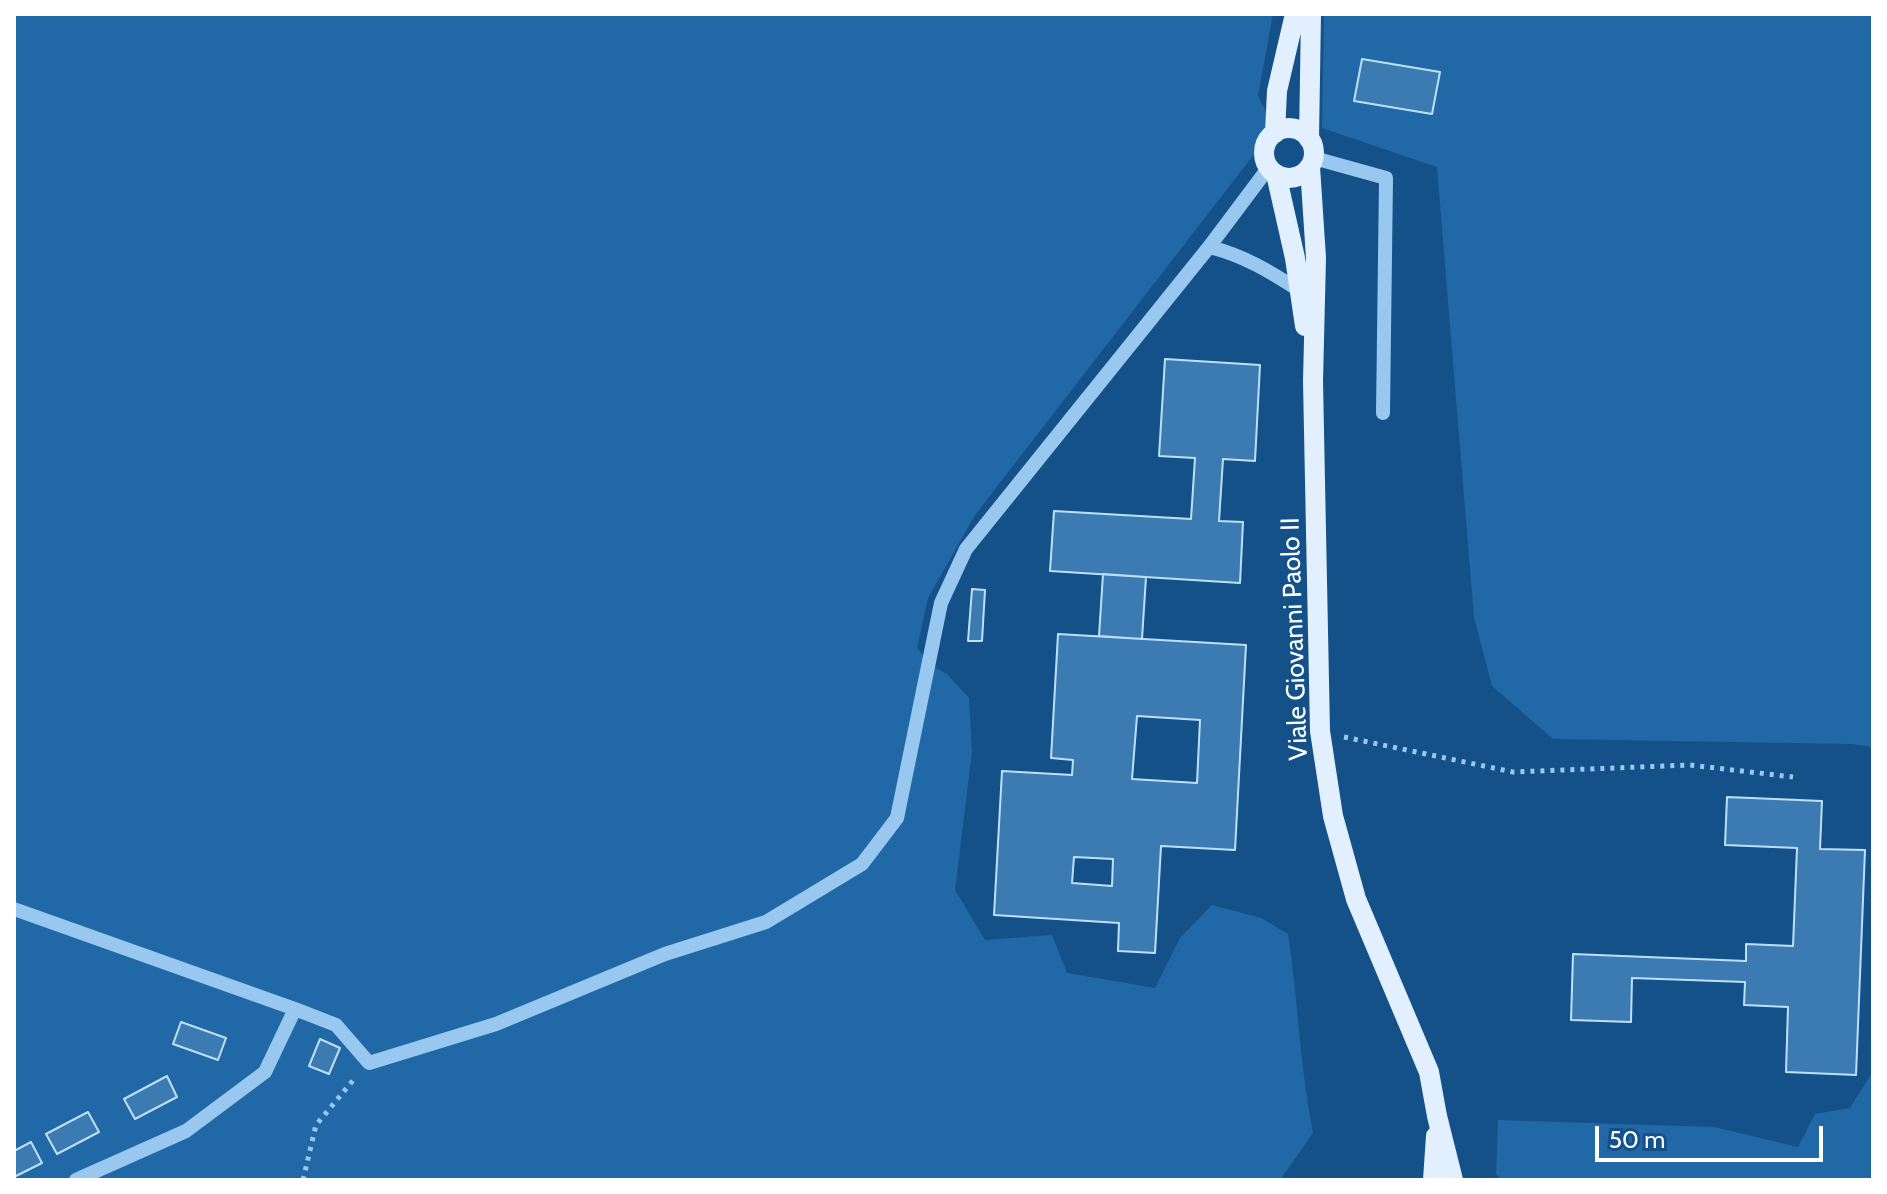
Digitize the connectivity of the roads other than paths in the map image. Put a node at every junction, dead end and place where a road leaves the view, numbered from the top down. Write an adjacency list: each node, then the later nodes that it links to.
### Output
1 (1295, 14): 3 (main road)
2 (1311, 14): 4 (main road, Viale Giovanni Paolo II)
3 (1275, 133): 4 (main road); 5 (main road)
4 (1311, 154): 5 (main road); 8 (main road, Viale Giovanni Paolo II); 9 (street)
5 (1272, 171): 6 (street); 7 (main road, Viale Giovanni Paolo II)
6 (1209, 247): 7 (street); 11 (street)
7 (1300, 291): 8 (main road, Viale Giovanni Paolo II)
8 (1313, 381): 12 (main road, Viale Giovanni Paolo II)
9 (1383, 413)
10 (14, 909): 11 (street)
11 (295, 1009): 13 (street)
12 (1437, 1116): 14 (main road); 15 (main road)
13 (76, 1180)
14 (1433, 1180)
15 (1453, 1180)

